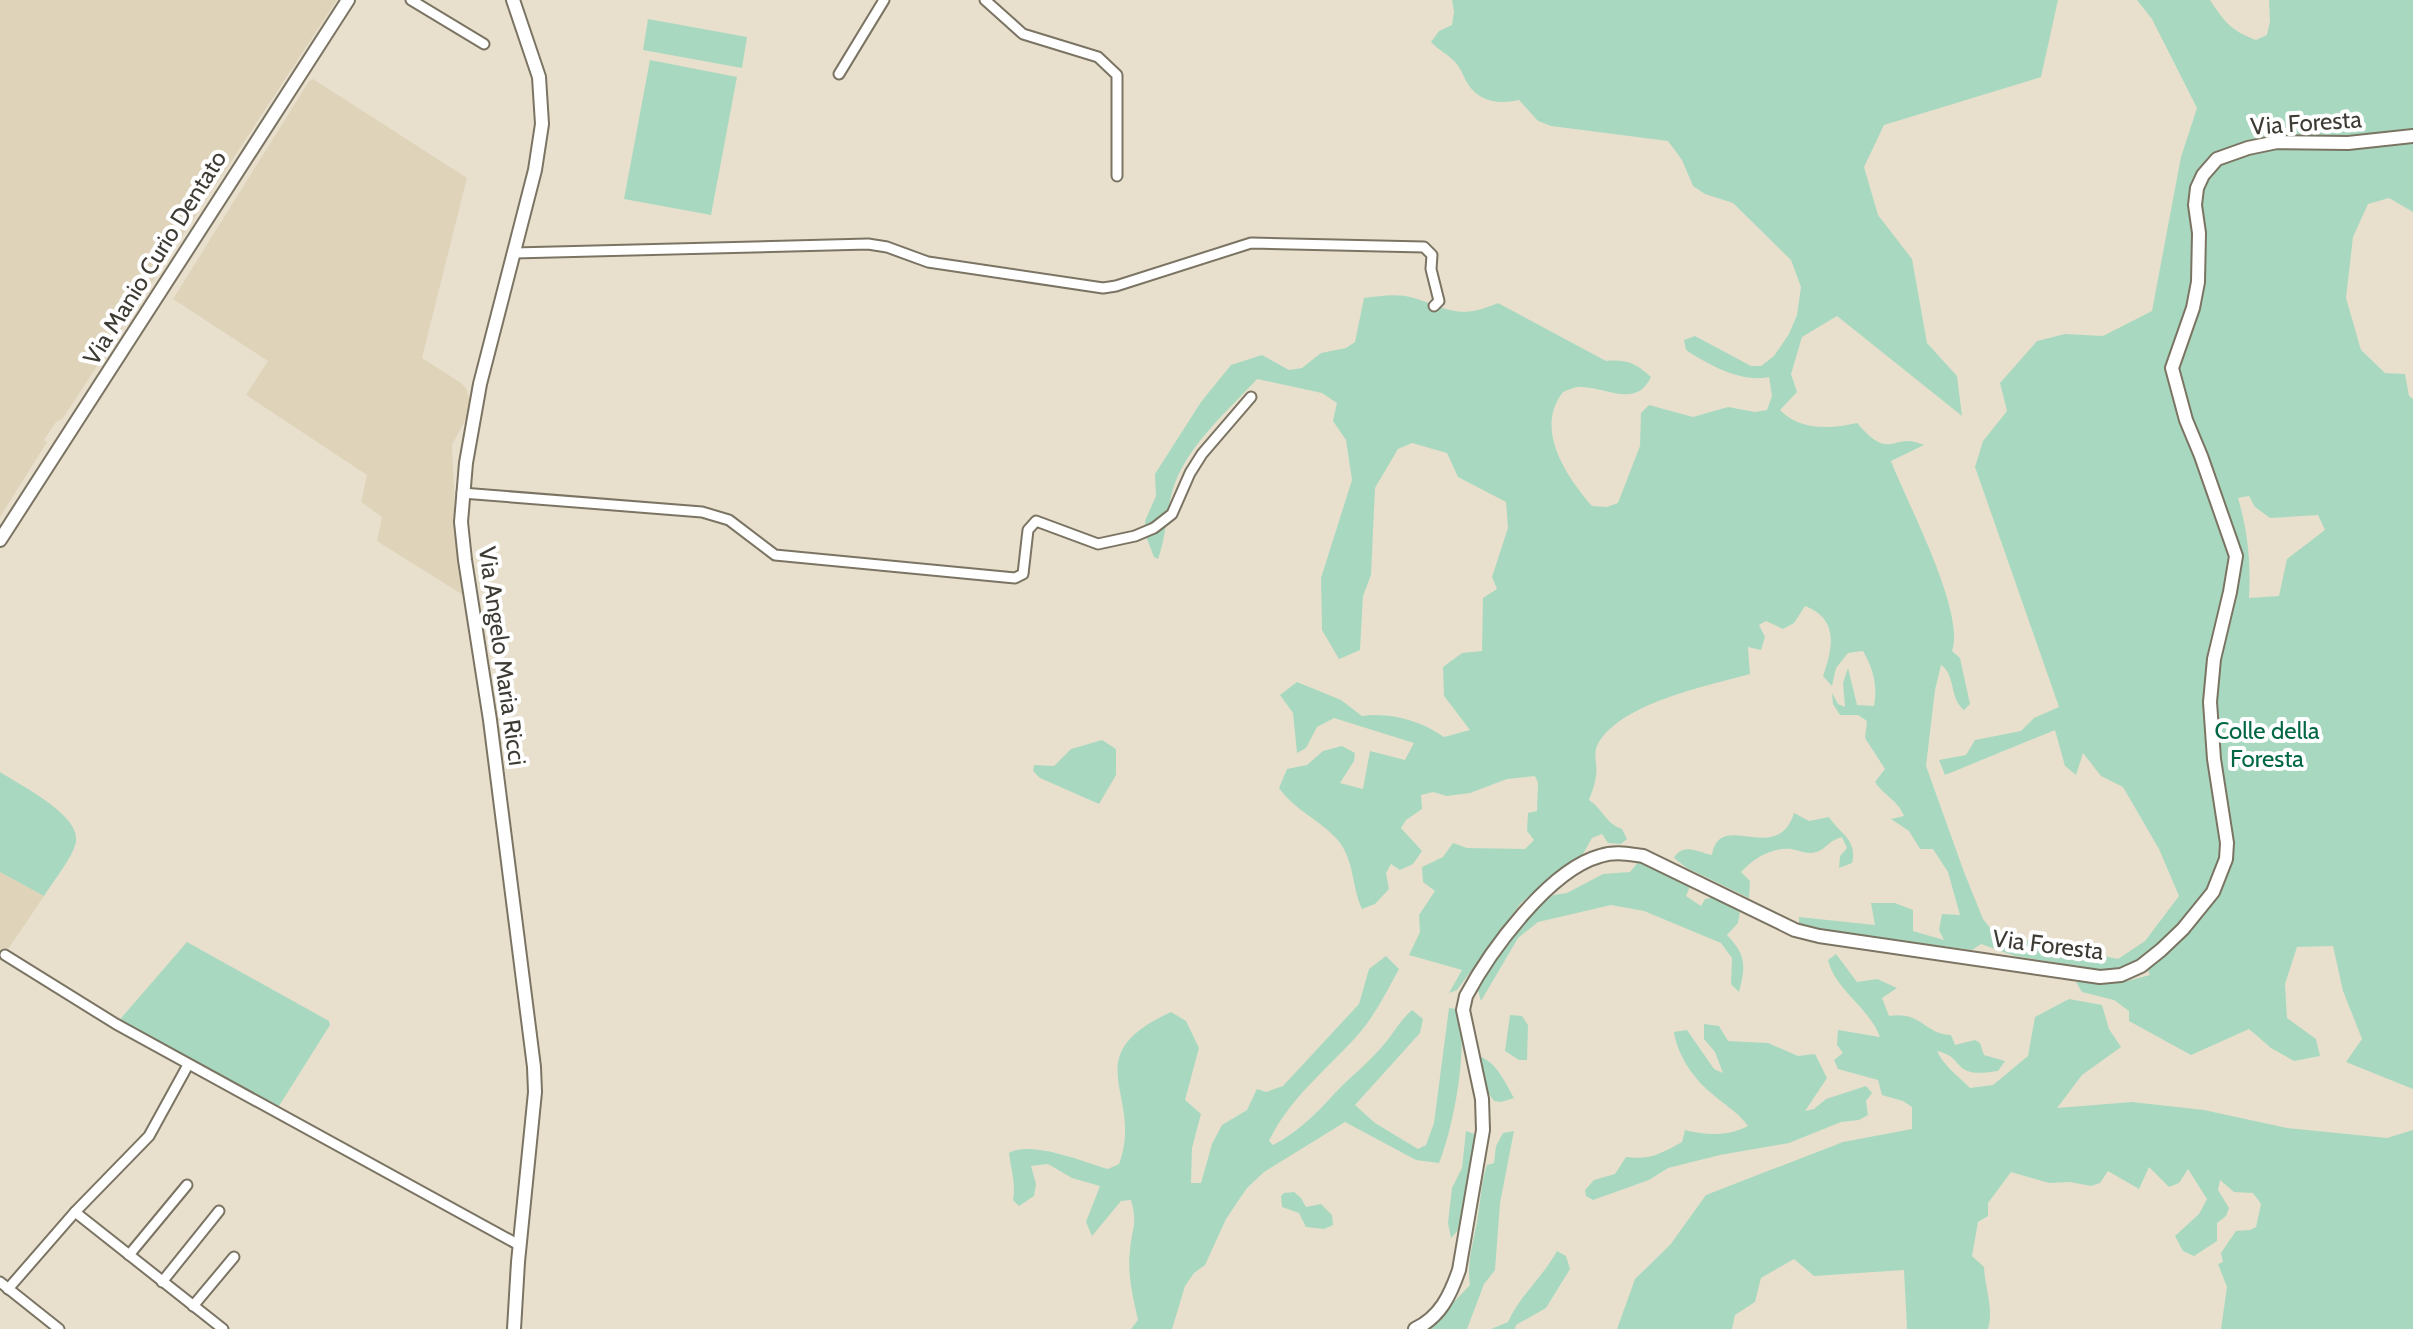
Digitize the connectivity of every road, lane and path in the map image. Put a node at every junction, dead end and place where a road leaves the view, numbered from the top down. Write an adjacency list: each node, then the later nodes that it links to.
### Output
1 (348, 0): 15 (main road, Via Manio Curio Dentato)
2 (411, 0): 6 (street)
3 (513, 0): 11 (main road, Via Angelo Maria Ricci)
4 (884, 0): 8 (street)
5 (985, 0): 10 (street)
6 (426, 4): 7 (street)
7 (484, 44)
8 (839, 74)
9 (2413, 136): 30 (main road, Via Foresta)
10 (1117, 176)
11 (514, 253): 12 (street); 14 (main road, Via Angelo Maria Ricci)
12 (1434, 306)
13 (1251, 397): 14 (street)
14 (462, 493): 21 (main road, Via Angelo Maria Ricci)
15 (0, 540)
16 (5, 955): 17 (street)
17 (188, 1065): 20 (street); 21 (street)
18 (187, 1185): 22 (street)
19 (219, 1211): 24 (street)
20 (75, 1212): 22 (street); 25 (street)
21 (519, 1245): 29 (main road, Via Angelo Maria Ricci)
22 (129, 1255): 24 (street)
23 (234, 1257): 26 (street)
24 (162, 1282): 26 (street)
25 (4, 1286): 27 (street)
26 (193, 1306): 28 (street)
27 (59, 1329)
28 (223, 1329)
29 (514, 1329)
30 (1415, 1329)

